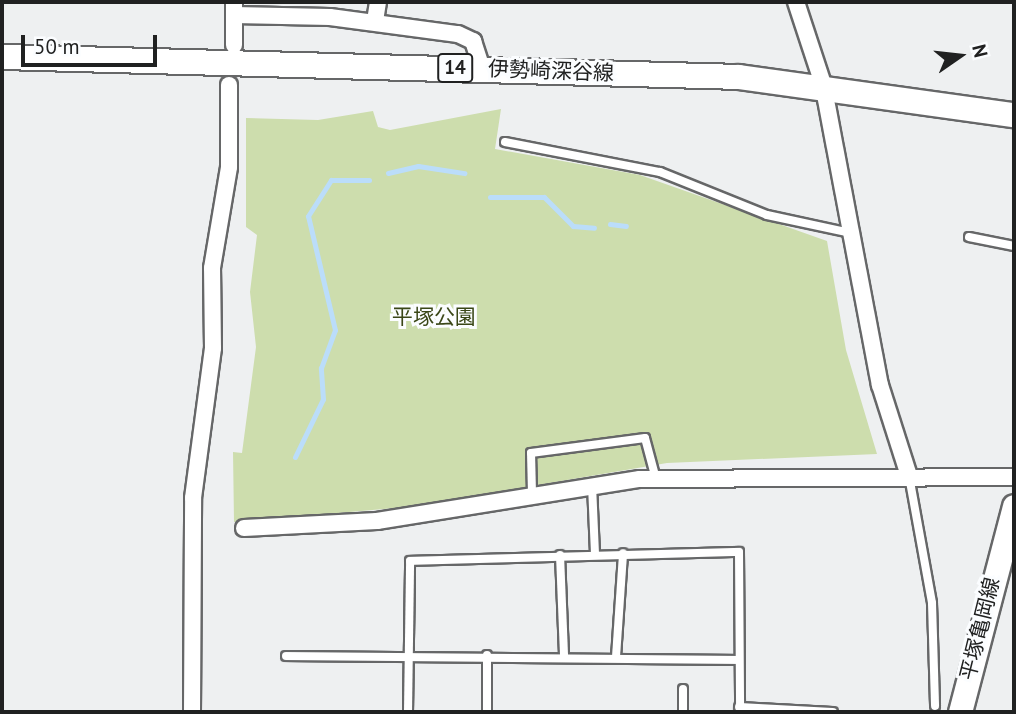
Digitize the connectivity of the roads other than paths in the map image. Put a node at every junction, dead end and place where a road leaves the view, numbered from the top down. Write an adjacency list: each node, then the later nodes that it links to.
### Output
1 (378, 2): 4 (street)
2 (796, 2): 8 (street)
3 (234, 8): 4 (street); 5 (street)
4 (375, 21): 7 (street)
5 (233, 45)
6 (2, 57): 7 (main road, 伊勢崎深谷線 / 14)
7 (482, 69): 8 (main road, 伊勢崎深谷線 / 14)
8 (823, 84): 10 (main road, 伊勢崎深谷線 / 14); 12 (street)
9 (229, 85): 34 (street)
10 (1014, 115)
11 (505, 142): 12 (lane)
12 (850, 233): 15 (street)
13 (969, 237): 14 (lane)
14 (1014, 246)
15 (909, 476): 16 (street); 17 (street); 32 (lane)
16 (1014, 477)
17 (656, 479): 18 (street); 19 (lane)
18 (592, 485): 19 (street); 22 (lane)
19 (532, 494): 21 (street)
20 (1014, 506): 39 (main road, 平塚亀岡線)
21 (244, 528)
22 (595, 553): 23 (lane); 24 (lane)
23 (623, 553): 29 (lane); 30 (lane)
24 (559, 555): 25 (lane); 27 (lane)
25 (407, 655): 26 (lane); 28 (lane); 35 (lane)
26 (487, 655): 27 (lane); 36 (lane)
27 (564, 655): 29 (lane)
28 (286, 656)
29 (616, 657): 30 (lane)
30 (739, 660): 33 (lane)
31 (683, 689): 37 (lane)
32 (935, 706)
33 (740, 710): 38 (lane)
34 (192, 712)
35 (408, 712)
36 (487, 712)
37 (683, 712)
38 (833, 712)
39 (960, 712)

